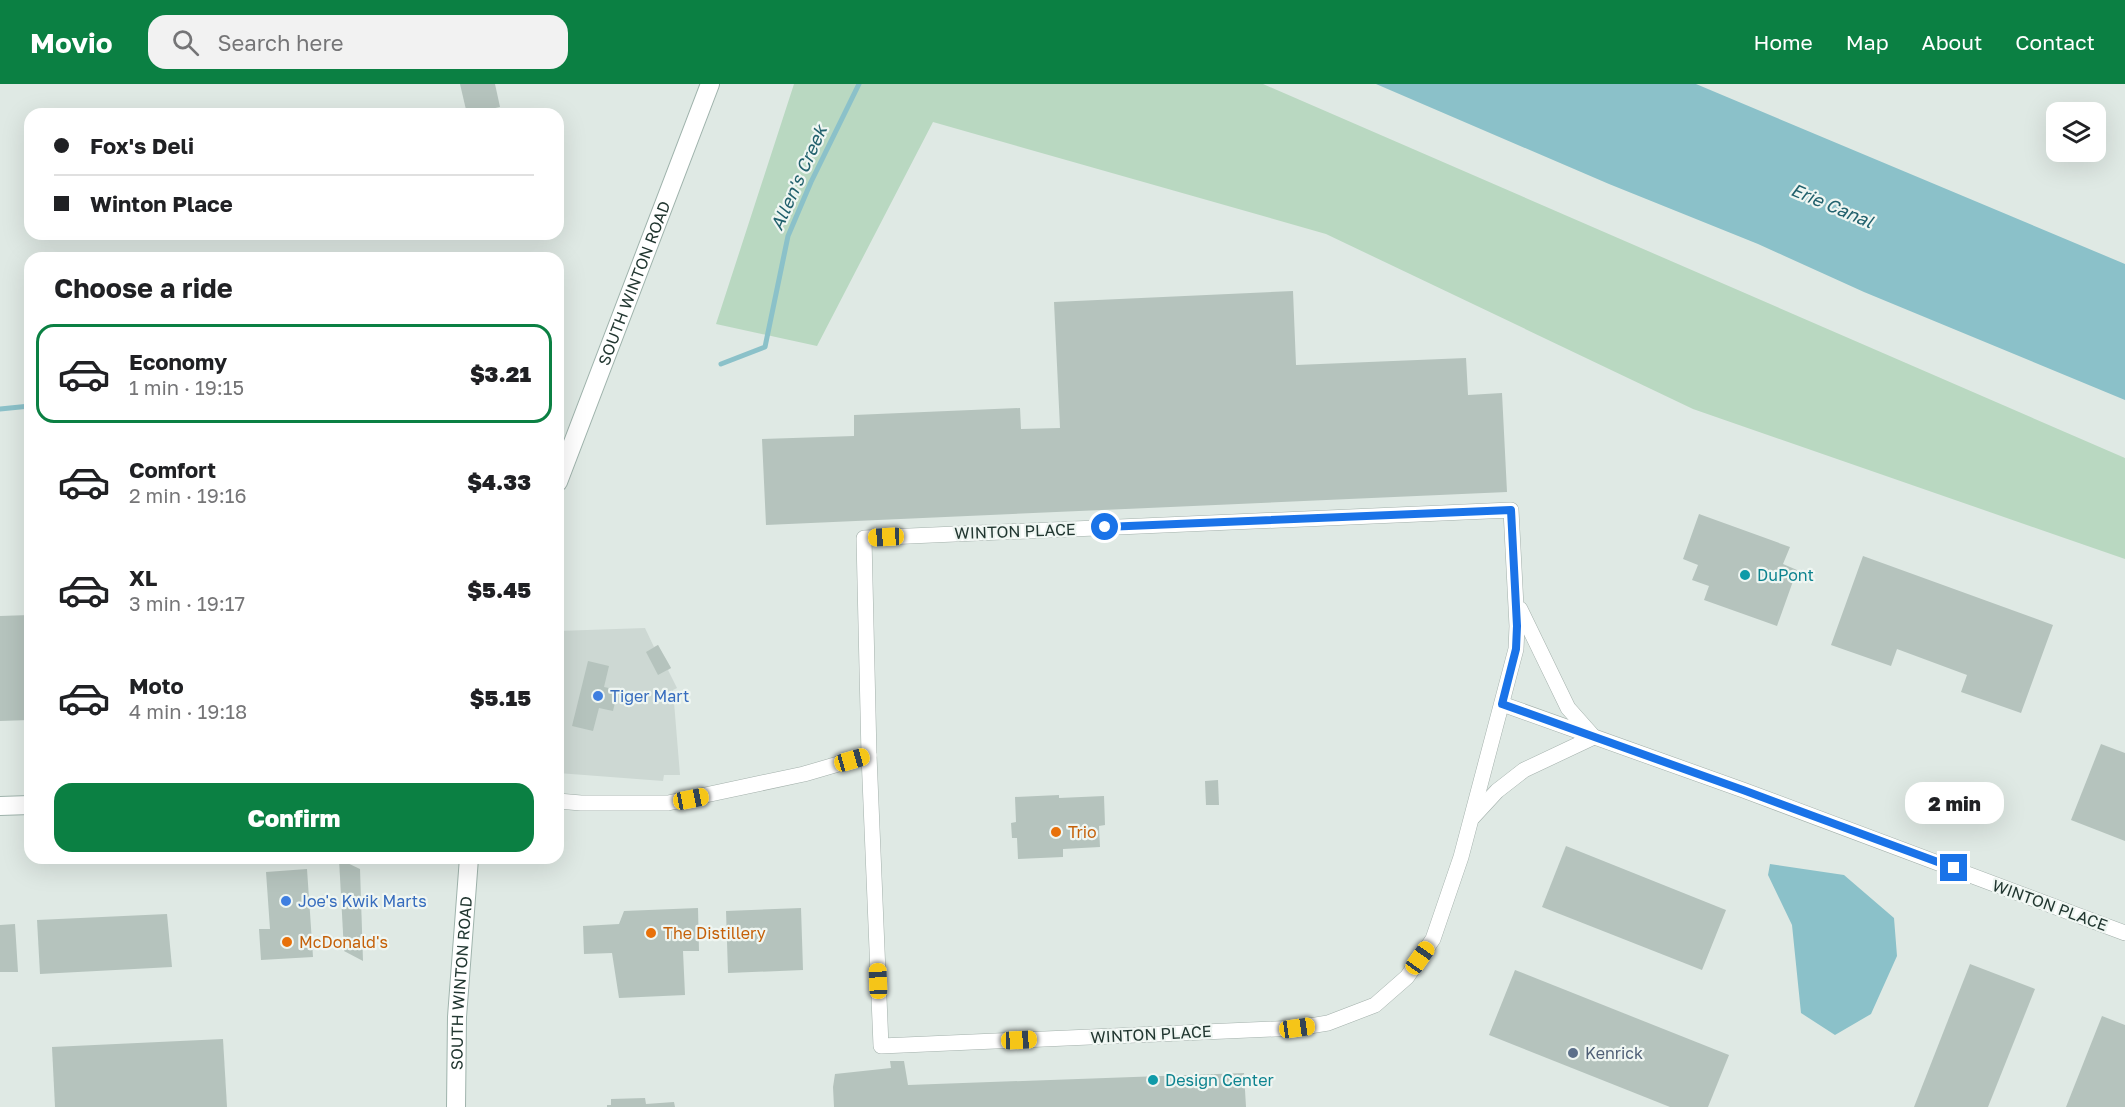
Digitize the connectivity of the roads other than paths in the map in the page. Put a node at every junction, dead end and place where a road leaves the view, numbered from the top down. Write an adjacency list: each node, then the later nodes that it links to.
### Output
1 (710, 84): 2 (main road, SOUTH WINTON ROAD)
2 (564, 466)
3 (1515, 598): 4 (street, WINTON PLACE); 5 (street); 6 (street, WINTON PLACE)
4 (1502, 704): 5 (street, WINTON PLACE); 10 (street, WINTON PLACE)
5 (1594, 737): 10 (street); 12 (street, WINTON PLACE)
6 (869, 755): 7 (street); 10 (street, WINTON PLACE)
7 (564, 802)
8 (24, 805): 9 (main road)
9 (0, 806)
10 (1471, 819)
11 (469, 864): 13 (main road, SOUTH WINTON ROAD)
12 (2125, 933)
13 (456, 1107)

